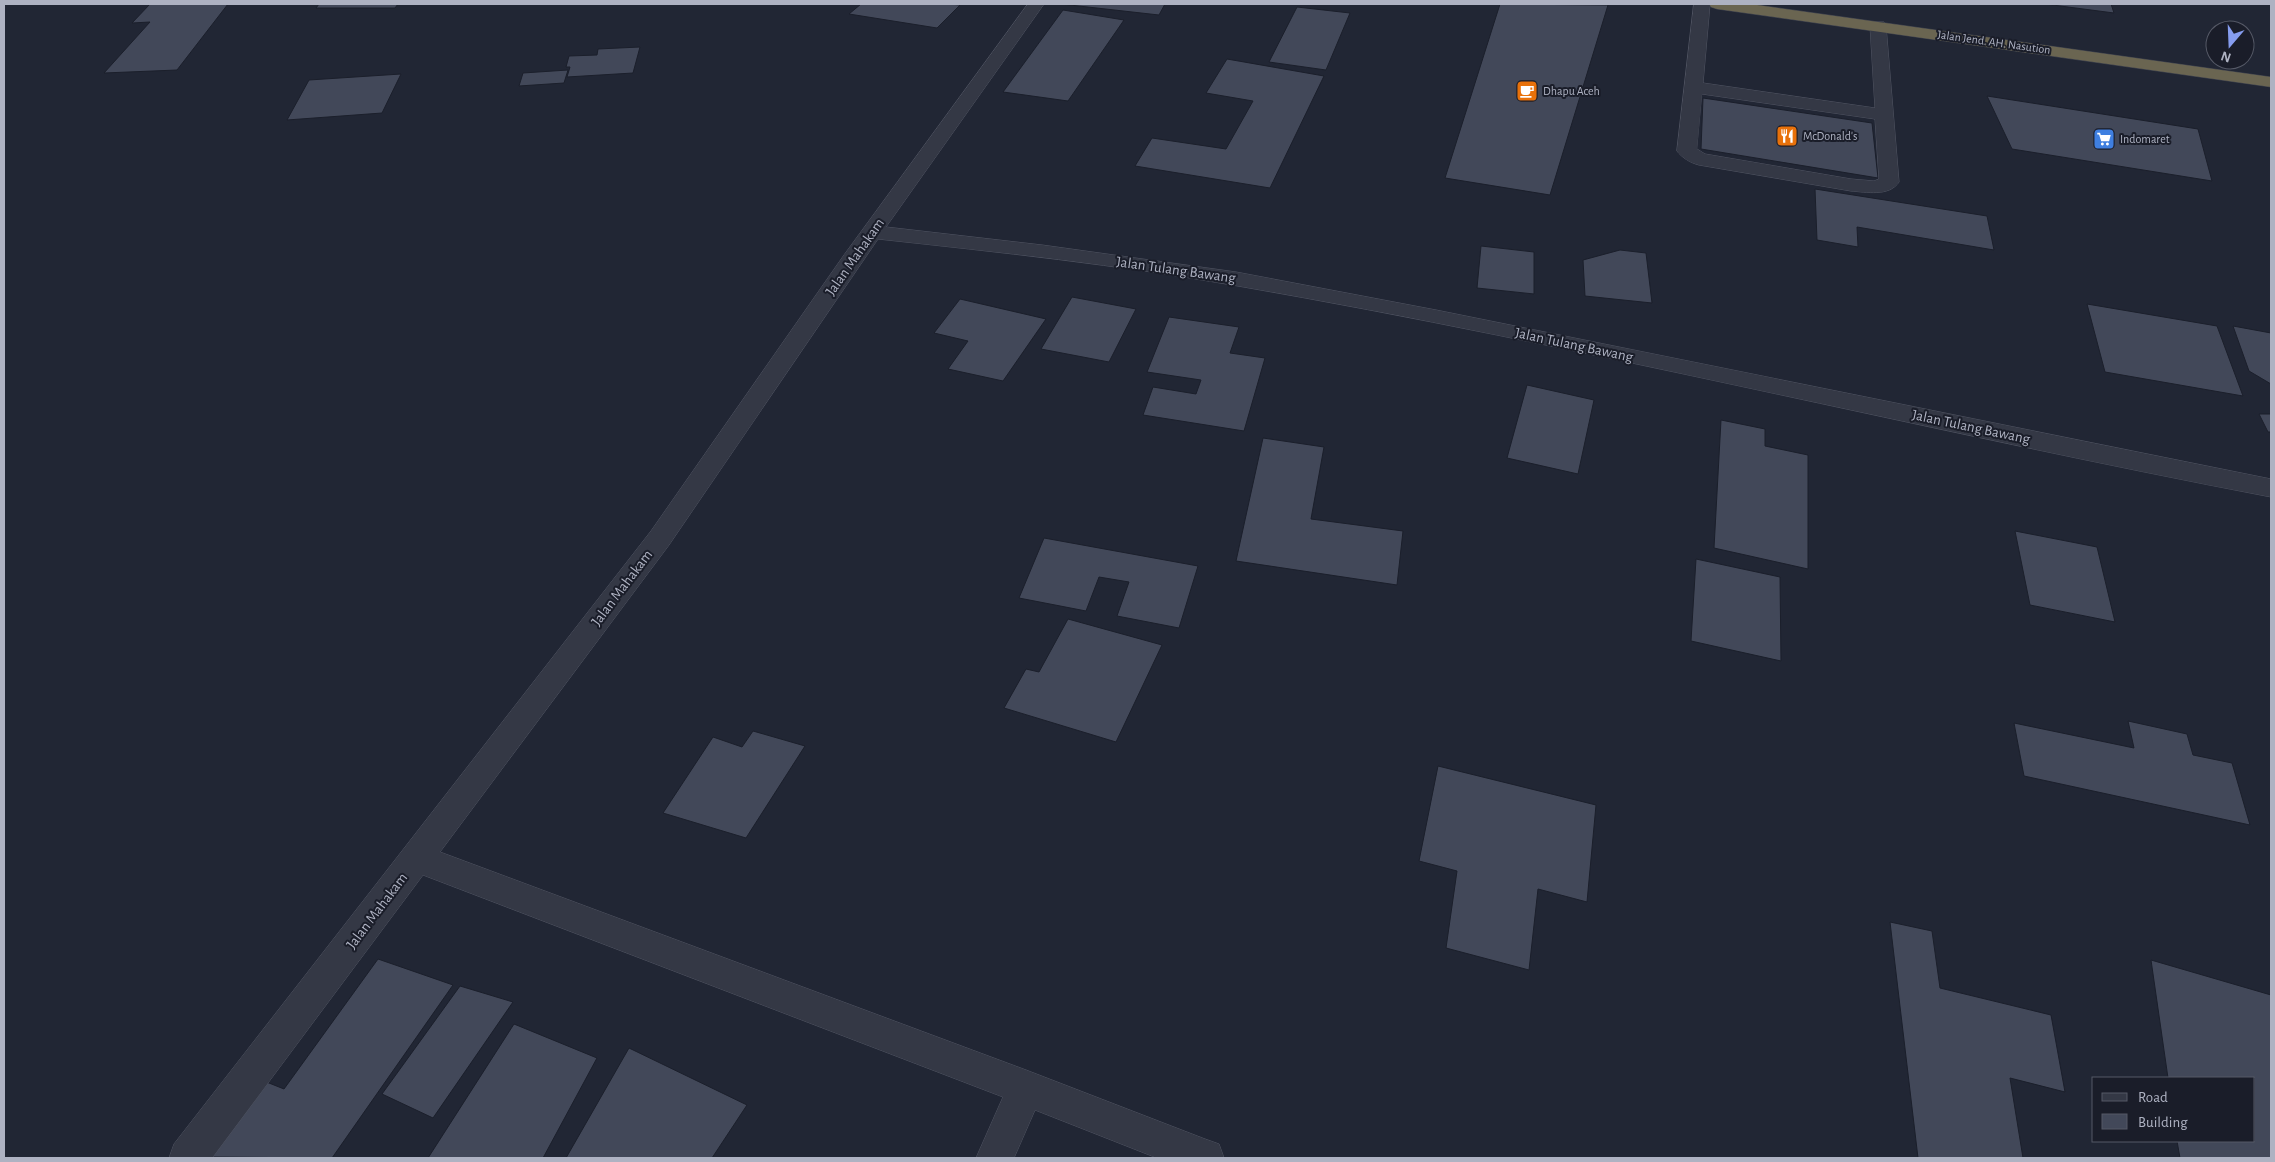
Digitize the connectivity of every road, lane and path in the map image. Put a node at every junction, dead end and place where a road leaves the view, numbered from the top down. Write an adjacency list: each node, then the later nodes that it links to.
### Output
1 (1036, 4): 8 (street, Jalan Mahakam)
2 (1702, 4): 6 (street)
3 (1718, 4): 4 (highway, Jalan Jend. AH. Nasution)
4 (1878, 26): 5 (highway, Jalan Jend. AH. Nasution); 7 (street)
5 (2271, 82)
6 (1694, 87): 7 (street); 7 (street)
7 (1884, 115)
8 (872, 232): 9 (street, Jalan Tulang Bawang); 10 (street, Jalan Mahakam)
9 (2271, 488)
10 (417, 858): 11 (street); 12 (street, Jalan Mahakam)
11 (1026, 1088): 13 (street); 14 (street)
12 (188, 1158)
13 (995, 1158)
14 (1205, 1158)

